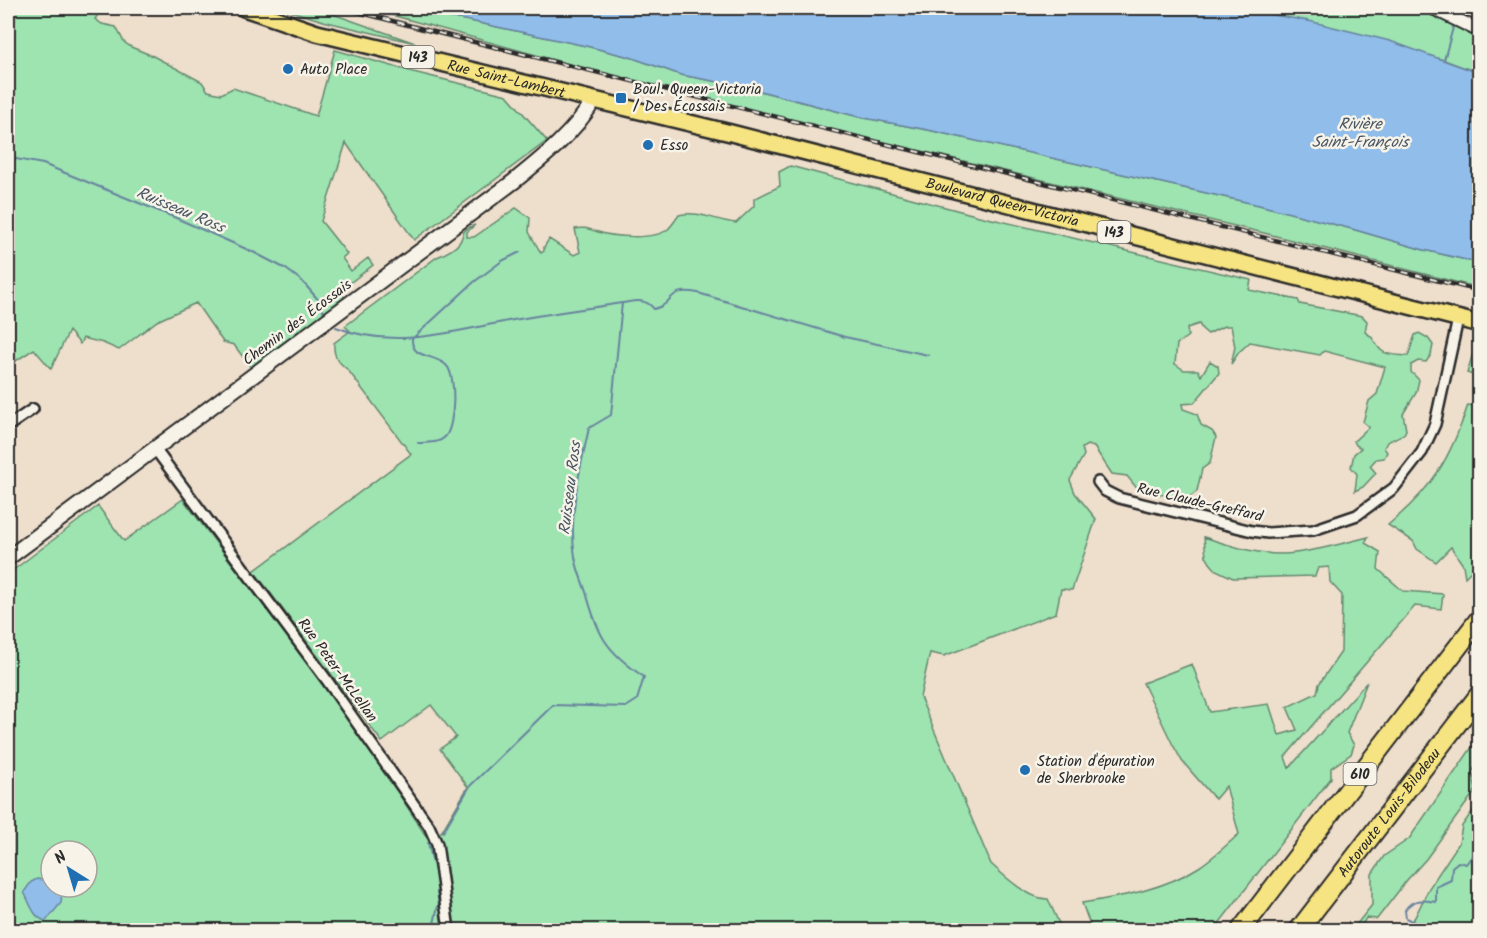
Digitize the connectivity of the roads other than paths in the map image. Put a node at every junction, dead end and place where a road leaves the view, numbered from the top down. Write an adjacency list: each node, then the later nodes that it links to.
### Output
1 (244, 8): 4 (main road, Rue Saint-Lambert / 143)
2 (1436, 9): 3 (street)
3 (1479, 31)
4 (594, 100): 5 (main road, Boulevard Queen-Victoria / 143); 9 (main road, Chemin des Écossais)
5 (1458, 319): 6 (main road, Boulevard Queen-Victoria / 143); 10 (street, Rue Claude-Greffard)
6 (1479, 324)
7 (33, 409): 8 (street)
8 (8, 426)
9 (155, 449): 11 (main road, Chemin des Écossais); 14 (street, Rue Peter-McLellan)
10 (1098, 482)
11 (8, 558)
12 (1479, 618): 15 (highway, 610)
13 (1479, 694): 16 (highway, Autoroute Louis-Bilodeau)
14 (448, 930)
15 (1241, 930)
16 (1299, 930)

